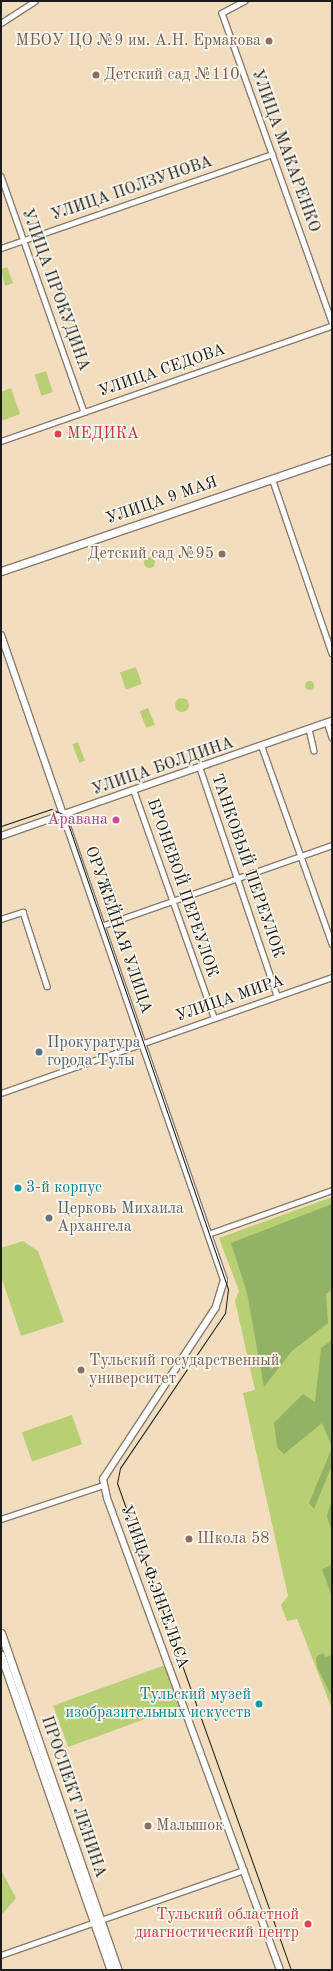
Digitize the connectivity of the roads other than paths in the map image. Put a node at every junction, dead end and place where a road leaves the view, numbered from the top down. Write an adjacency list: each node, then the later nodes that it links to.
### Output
1 (35, 1): 3 (street)
2 (245, 1): 4 (street, УЛИЦА МАКАРЕНКО)
3 (1, 23)
4 (272, 154): 6 (street, УЛИЦА ПОЛЗУНОВА); 8 (street, УЛИЦА МАКАРЕНКО)
5 (1, 176): 6 (street, УЛИЦА ПРОКУДИНА)
6 (23, 241): 7 (street, УЛИЦА ПОЛЗУНОВА); 10 (street, УЛИЦА ПРОКУДИНА)
7 (1, 248)
8 (332, 322)
9 (332, 326): 10 (street, УЛИЦА СЕДОВА)
10 (84, 412): 11 (street, УЛИЦА СЕДОВА)
11 (1, 441)
12 (332, 458): 13 (main road, УЛИЦА 9 МАЯ)
13 (272, 478): 14 (main road, УЛИЦА 9 МАЯ); 16 (street)
14 (1, 571)
15 (1, 635): 24 (street, ОРУЖЕЙНАЯ УЛИЦА)
16 (332, 653)
17 (330, 722): 18 (street, УЛИЦА БОЛДИНА); 19 (street)
18 (309, 729): 20 (street, УЛИЦА БОЛДИНА); 21 (street)
19 (332, 737)
20 (262, 747): 22 (street, УЛИЦА БОЛДИНА); 27 (street)
21 (314, 750)
22 (200, 768): 23 (street, УЛИЦА БОЛДИНА); 28 (street, ТАНКОВЫЙ ПЕРЕУЛОК)
23 (134, 790): 24 (street, УЛИЦА БОЛДИНА); 29 (street, БРОНЕВОЙ ПЕРЕУЛОК)
24 (64, 815): 25 (street, УЛИЦА БОЛДИНА); 31 (street, ОРУЖЕЙНАЯ УЛИЦА)
25 (1, 836)
26 (332, 845): 27 (street)
27 (302, 856): 28 (street); 32 (street)
28 (236, 879): 29 (street); 35 (street, ТАНКОВЫЙ ПЕРЕУЛОК)
29 (172, 902): 31 (street); 36 (street, БРОНЕВОЙ ПЕРЕУЛОК)
30 (1, 919): 34 (street)
31 (102, 926): 37 (street, ОРУЖЕЙНАЯ УЛИЦА)
32 (332, 944)
33 (332, 977): 35 (street, УЛИЦА МИРА)
34 (47, 986)
35 (277, 996): 36 (street, УЛИЦА МИРА)
36 (214, 1017): 37 (street, УЛИЦА МИРА)
37 (143, 1044): 38 (street, УЛИЦА МИРА); 40 (street, ОРУЖЕЙНАЯ УЛИЦА)
38 (1, 1093)
39 (332, 1190): 40 (street)
40 (208, 1234): 41 (street)
41 (104, 1485): 42 (street); 45 (street, УЛИЦА Ф.ЭНГЕЛЬСА)
42 (1, 1519)
43 (1, 1633): 46 (main road, ПРОСПЕКТ ЛЕНИНА)
44 (1, 1655): 46 (main road, ПРОСПЕКТ ЛЕНИНА)
45 (244, 1870): 46 (street); 50 (street, УЛИЦА Ф.ЭНГЕЛЬСА)
46 (98, 1921): 47 (street); 48 (main road, ПРОСПЕКТ ЛЕНИНА); 49 (main road, ПРОСПЕКТ ЛЕНИНА)
47 (1, 1955)
48 (111, 1970)
49 (118, 1970)
50 (280, 1970)

